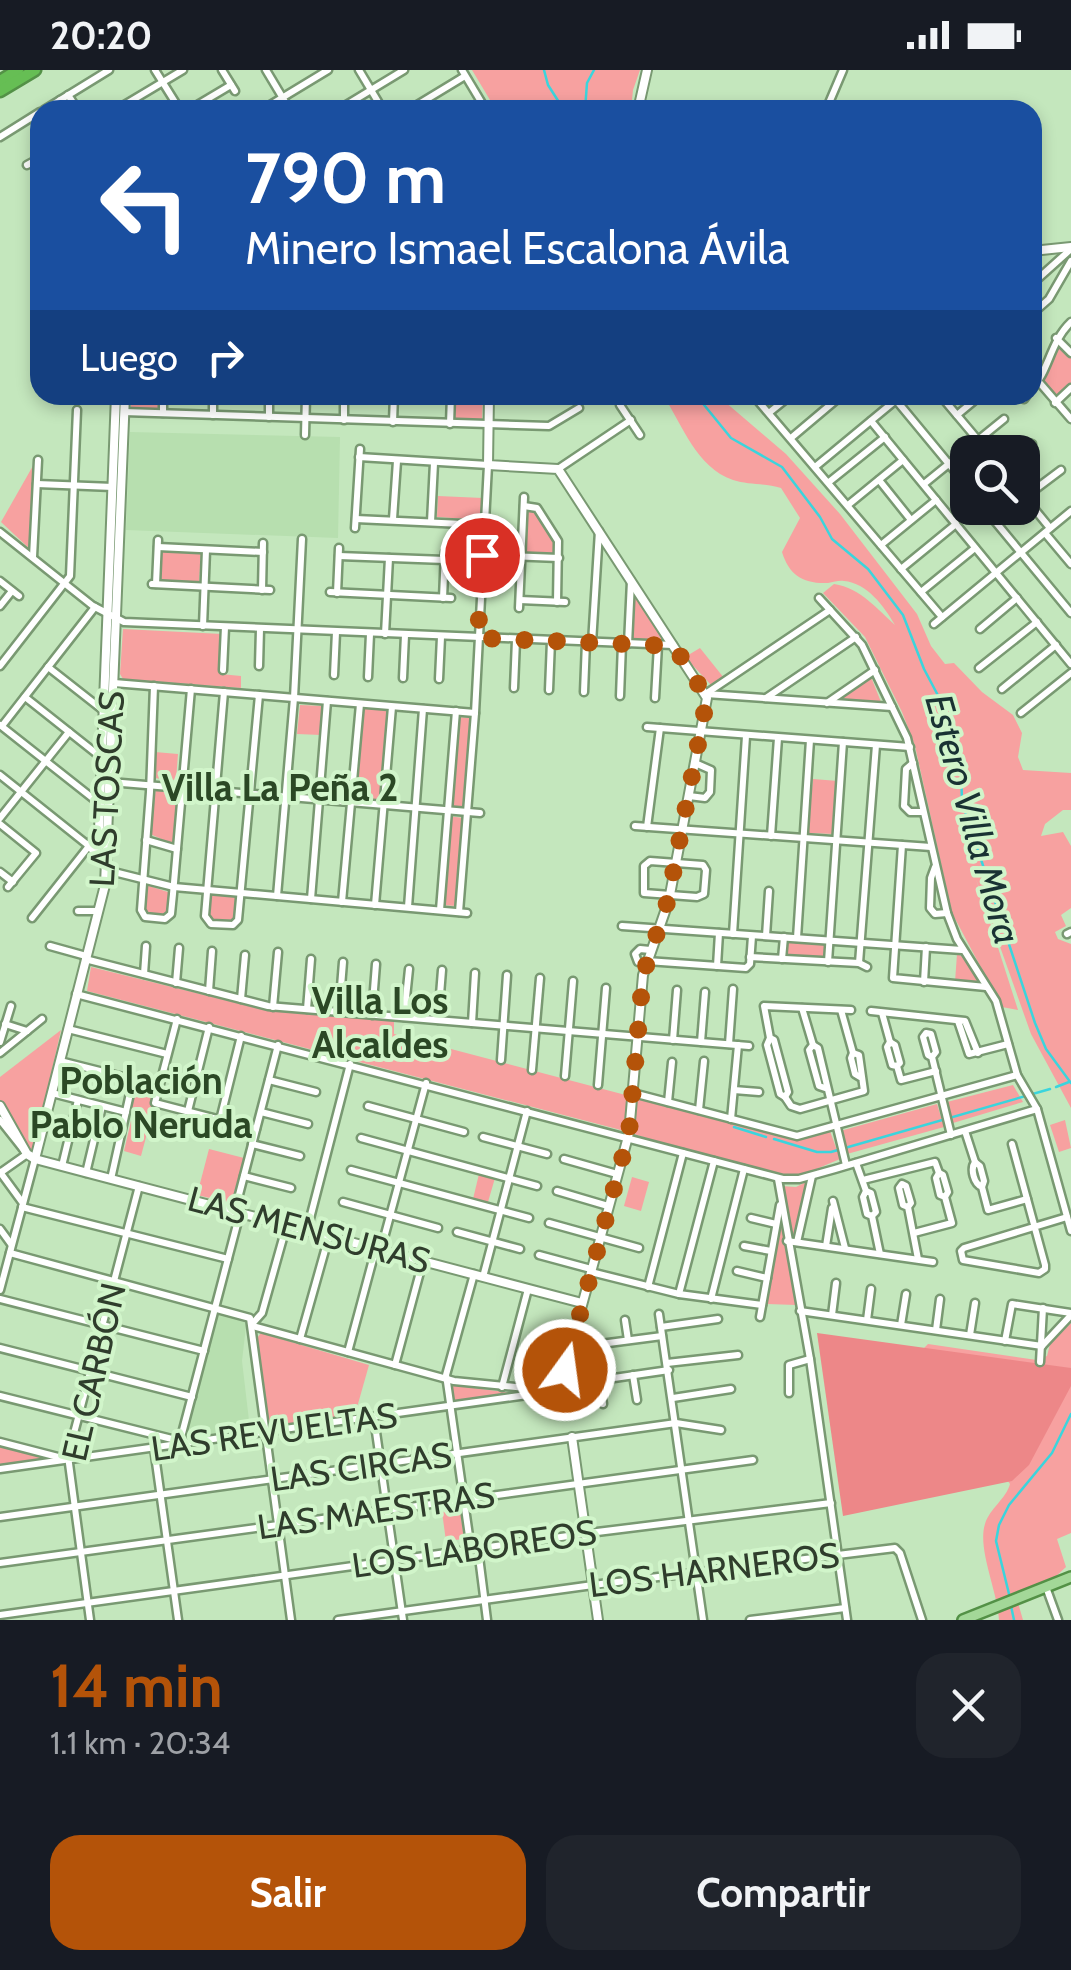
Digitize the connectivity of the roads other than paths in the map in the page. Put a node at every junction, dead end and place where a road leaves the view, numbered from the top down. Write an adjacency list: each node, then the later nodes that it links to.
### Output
1 (18, 70): 14 (highway)
2 (34, 70): 17 (highway)
3 (109, 70): 18 (street)
4 (155, 70): 15 (street)
5 (183, 70): 15 (street)
6 (222, 70): 24 (street)
7 (266, 70): 19 (street)
8 (328, 70): 19 (street)
9 (359, 70): 16 (street)
10 (404, 70): 16 (street)
11 (646, 70): 30 (street)
12 (844, 70): 31 (street)
13 (463, 73): 28 (street); 29 (street)
14 (0, 81)
15 (162, 82): 22 (street); 23 (street)
16 (371, 90): 26 (street); 27 (street)
17 (0, 91)
18 (68, 95): 20 (street); 21 (street)
19 (282, 98): 25 (street)
20 (60, 100)
21 (71, 100)
22 (133, 100)
23 (174, 100)
24 (210, 100)
25 (279, 100)
26 (354, 100)
27 (377, 100)
28 (424, 100)
29 (479, 100)
30 (640, 100)
31 (830, 100)
32 (30, 118): 33 (street)
33 (0, 136)
34 (30, 164): 35 (street)
35 (27, 166)
36 (1071, 248): 37 (street); 39 (street)
37 (1042, 250)
38 (1071, 261): 40 (street)
39 (1042, 275)
40 (1042, 305)
41 (1071, 322): 42 (street)
42 (1056, 338): 43 (street); 44 (street)
43 (1071, 353)
44 (1042, 374)
45 (1042, 386): 47 (street)
46 (1071, 388): 47 (street)
47 (1055, 402): 76 (street)
48 (116, 405): 105 (street, LAS TOSCAS)
49 (124, 405): 68 (street, LAS TOSCAS)
50 (162, 405): 70 (street)
51 (213, 405): 71 (street)
52 (269, 405): 73 (street)
53 (306, 405): 74 (street)
54 (344, 405): 77 (street)
55 (394, 405): 80 (street)
56 (451, 405): 81 (street)
57 (489, 405): 82 (street)
58 (620, 405): 78 (street)
59 (763, 405): 69 (street)
60 (779, 405): 69 (street)
61 (830, 405): 88 (street)
62 (890, 405): 79 (street)
63 (904, 405): 93 (street)
64 (948, 405): 72 (street)
65 (969, 405): 72 (street)
66 (579, 408): 82 (street)
67 (77, 410): 104 (street)
68 (124, 412): 70 (street); 146 (street, LAS TOSCAS)
69 (770, 412): 88 (street)
70 (162, 413): 71 (street)
71 (213, 415): 73 (street)
72 (957, 415): 85 (street)
73 (268, 417): 74 (street)
74 (306, 418): 77 (street); 84 (street)
75 (1004, 419): 86 (street)
76 (1071, 419)
77 (344, 420): 80 (street)
78 (631, 420): 83 (street); 97 (street)
79 (871, 420): 87 (street); 95 (street)
80 (393, 422): 81 (street)
81 (450, 424): 82 (street)
82 (488, 425): 94 (street)
83 (640, 434)
84 (305, 435)
85 (974, 435)
86 (984, 435)
87 (885, 437): 90 (street); 100 (street)
88 (791, 438): 95 (street)
89 (38, 460): 101 (street)
90 (904, 460): 99 (street); 102 (street)
91 (397, 461): 92 (street); 111 (street); 111 (street)
92 (434, 463): 94 (street); 113 (street)
93 (948, 464): 96 (street); 102 (street)
94 (488, 465): 97 (street); 114 (street)
95 (815, 466): 100 (street)
96 (950, 466)
97 (558, 469): 118 (street)
98 (1061, 470): 103 (street)
99 (879, 480): 107 (street); 112 (street)
100 (828, 482): 107 (street)
101 (37, 484): 104 (street); 128 (street)
102 (924, 484): 106 (street)
103 (1040, 485)
104 (74, 486): 105 (street); 136 (street)
105 (112, 487): 146 (street, LAS TOSCAS)
106 (936, 500): 109 (street); 112 (street)
107 (848, 505): 122 (street)
108 (1070, 514): 119 (street)
109 (950, 517)
110 (1040, 519): 119 (street)
111 (393, 520): 113 (street)
112 (912, 520): 122 (street)
113 (431, 522): 114 (street)
114 (484, 524): 126 (street)
115 (955, 525): 132 (street)
116 (957, 525): 123 (street)
117 (998, 525): 125 (street)
118 (598, 530): 135 (street); 164 (street)
119 (1048, 530): 125 (street); 131 (street)
120 (0, 532): 128 (street)
121 (302, 539): 154 (street)
122 (881, 544): 132 (street)
123 (976, 548): 133 (street); 138 (street)
124 (206, 550): 137 (street); 137 (street); 137 (street)
125 (1021, 552): 133 (street); 145 (street)
126 (482, 555): 127 (street); 161 (street)
127 (522, 556): 130 (street); 130 (street); 130 (street)
128 (34, 558): 136 (street)
129 (389, 558): 139 (street); 139 (street); 139 (street)
130 (558, 558)
131 (1071, 564)
132 (901, 569): 138 (street)
133 (996, 573): 141 (street); 147 (street)
134 (0, 581): 142 (street)
135 (631, 581): 165 (street); 168 (street)
136 (65, 584): 143 (street); 170 (street)
137 (205, 587): 150 (street)
138 (921, 592): 147 (street)
139 (387, 595): 157 (street)
140 (819, 598): 144 (street)
141 (1017, 598): 148 (street); 153 (street)
142 (0, 606)
143 (96, 608): 146 (street); 172 (street)
144 (830, 610): 160 (street); 189 (street)
145 (1071, 613)
146 (112, 616): 150 (street); 181 (street, LAS TOSCAS); 202 (street, LAS TOSCAS)
147 (942, 618): 149 (street)
148 (1037, 622): 167 (street); 173 (street)
149 (934, 624)
150 (203, 626): 151 (street)
151 (226, 627): 152 (street); 174 (street)
152 (260, 628): 154 (street); 171 (street)
153 (980, 629)
154 (298, 630): 155 (street); 193 (street)
155 (336, 632): 156 (street); 177 (street)
156 (370, 634): 157 (street); 178 (street)
157 (384, 634): 158 (street)
158 (405, 635): 159 (street); 179 (street)
159 (441, 637): 161 (street); 180 (street)
160 (856, 637): 175 (street); 195 (street)
161 (478, 638): 162 (street); 204 (street)
162 (516, 640): 163 (street); 183 (street)
163 (551, 641): 164 (street); 186 (street)
164 (589, 642): 165 (street); 188 (street)
165 (625, 644): 166 (street); 192 (street)
166 (658, 645): 168 (street); 194 (street)
167 (1056, 645): 169 (street); 185 (street)
168 (674, 646): 189 (street)
169 (1071, 664)
170 (0, 666)
171 (259, 666)
172 (48, 668): 191 (street); 202 (street)
173 (979, 668)
174 (223, 670)
175 (875, 670): 197 (street); 200 (street)
176 (1071, 672): 205 (street)
177 (334, 675)
178 (368, 677)
179 (403, 678)
180 (439, 679)
181 (114, 683): 182 (street); 222 (street, LAS TOSCAS)
182 (154, 686): 184 (street); 223 (street)
183 (514, 688)
184 (190, 689): 187 (street); 224 (street)
185 (1002, 689)
186 (549, 690)
187 (224, 692): 190 (street); 225 (street)
188 (584, 692)
189 (706, 694): 195 (street); 210 (street)
190 (259, 695): 193 (street); 227 (street)
191 (25, 696): 206 (street); 209 (street)
192 (620, 696)
193 (294, 698): 196 (street); 229 (street)
194 (654, 698)
195 (766, 698): 197 (street)
196 (327, 701): 198 (street); 230 (street)
197 (827, 703): 200 (street)
198 (360, 704): 199 (street); 231 (street)
199 (392, 706): 201 (street); 233 (street)
200 (893, 707): 216 (street)
201 (423, 709): 203 (street); 234 (street)
202 (104, 711): 217 (street, LAS TOSCAS)
203 (456, 712): 204 (street); 235 (street)
204 (476, 713): 236 (street)
205 (1020, 713)
206 (1, 726): 218 (street)
207 (647, 727): 208 (street)
208 (660, 728): 210 (street); 241 (street)
209 (69, 732): 217 (street); 218 (street)
210 (702, 732): 211 (street); 219 (street)
211 (746, 736): 212 (street); 243 (street)
212 (778, 738): 213 (street); 244 (street)
213 (810, 740): 214 (street); 245 (street)
214 (843, 742): 215 (street); 247 (street)
215 (876, 745): 216 (street); 248 (street)
216 (910, 747): 220 (street)
217 (102, 758): 232 (street, LAS TOSCAS)
218 (46, 761): 226 (street); 232 (street)
219 (696, 762): 228 (street); 228 (street)
220 (913, 763): 237 (street); 237 (street)
221 (0, 775): 226 (street)
222 (110, 782): 223 (street); 254 (street, LAS TOSCAS)
223 (150, 785): 224 (street); 246 (street)
224 (182, 788): 225 (street); 252 (street)
225 (216, 791): 227 (street); 259 (street)
226 (21, 792): 239 (street); 250 (street)
227 (250, 794): 229 (street); 261 (street)
228 (689, 796): 242 (street)
229 (286, 798): 230 (street); 262 (street)
230 (318, 800): 231 (street); 264 (street)
231 (351, 803): 233 (street); 265 (street)
232 (100, 804): 250 (street, LAS TOSCAS)
233 (383, 806): 234 (street); 266 (street)
234 (415, 808): 235 (street); 267 (street)
235 (448, 811): 236 (street); 268 (street)
236 (467, 812): 238 (street); 268 (street)
237 (923, 812): 251 (street)
238 (480, 813)
239 (0, 822): 256 (street)
240 (635, 826): 241 (street)
241 (647, 827): 242 (street)
242 (682, 830): 243 (street); 253 (street)
243 (740, 834): 244 (street); 276 (street)
244 (771, 836): 245 (street)
245 (804, 838): 247 (street); 280 (street)
246 (146, 840): 252 (street); 257 (street)
247 (836, 840): 248 (street); 281 (street)
248 (869, 843): 249 (street); 282 (street)
249 (902, 845): 251 (street); 283 (street)
250 (89, 846): 254 (street); 272 (street)
251 (931, 847): 255 (street)
252 (177, 848): 258 (street)
253 (676, 862): 263 (street); 263 (street); 263 (street)
254 (107, 865): 257 (street); 270 (street, LAS TOSCAS)
255 (935, 867): 271 (street); 271 (street)
256 (0, 872)
257 (144, 879): 258 (street); 258 (street)
258 (174, 887): 259 (street)
259 (207, 890): 261 (street); 261 (street)
260 (768, 891): 278 (street)
261 (241, 893): 262 (street)
262 (278, 896): 264 (street)
263 (670, 896): 274 (street)
264 (311, 899): 265 (street)
265 (342, 902): 266 (street)
266 (375, 904): 267 (street)
267 (408, 908): 268 (street)
268 (440, 910)
269 (78, 911): 270 (street)
270 (98, 911): 292 (street, LAS TOSCAS)
271 (946, 914): 288 (street)
272 (32, 918)
273 (622, 926): 274 (street)
274 (659, 928): 275 (street); 298 (street)
275 (719, 933): 276 (street); 300 (street)
276 (733, 934): 277 (street)
277 (752, 935): 278 (street); 293 (street)
278 (766, 936): 279 (street)
279 (784, 937): 280 (street); 295 (street)
280 (797, 938): 281 (street)
281 (830, 940): 282 (street); 297 (street)
282 (862, 943): 283 (street); 297 (street)
283 (894, 945): 286 (street); 309 (street)
284 (50, 946): 292 (street)
285 (146, 946): 304 (street)
286 (926, 947): 288 (street); 309 (street)
287 (179, 948): 308 (street)
288 (964, 950): 310 (street)
289 (212, 951): 314 (street)
290 (278, 952): 319 (street)
291 (244, 955): 317 (street)
292 (86, 957): 304 (street); 316 (street, LAS TOSCAS)
293 (750, 957): 295 (street); 300 (street)
294 (311, 959): 321 (street)
295 (782, 959): 297 (street)
296 (343, 962): 325 (street)
297 (828, 962)
298 (646, 963): 300 (street); 343 (street)
299 (376, 964): 327 (street)
300 (717, 966)
301 (410, 968): 329 (street)
302 (442, 970): 332 (street)
303 (475, 973): 333 (street)
304 (144, 974): 308 (street)
305 (508, 976): 335 (street)
306 (540, 978): 337 (street)
307 (573, 981): 340 (street)
308 (176, 982): 314 (street)
309 (924, 982): 310 (street)
310 (987, 987): 347 (street)
311 (606, 988): 341 (street)
312 (733, 988): 349 (street)
313 (677, 990): 344 (street)
314 (209, 991): 317 (street)
315 (704, 992): 346 (street)
316 (76, 994): 331 (street); 338 (street, LAS TOSCAS)
317 (241, 1000): 319 (street)
318 (11, 1006): 334 (street)
319 (274, 1007): 321 (street)
320 (802, 1007): 322 (street); 374 (street); 374 (street)
321 (306, 1010): 325 (street)
322 (841, 1010): 323 (street); 374 (street)
323 (851, 1010)
324 (871, 1011): 326 (street)
325 (340, 1012): 327 (street)
326 (882, 1013): 328 (street); 359 (street)
327 (372, 1015): 329 (street)
328 (924, 1017): 347 (street); 359 (street)
329 (404, 1018): 332 (street)
330 (42, 1019): 339 (street)
331 (176, 1019): 336 (street); 352 (street)
332 (438, 1020): 333 (street)
333 (472, 1023): 335 (street)
334 (6, 1024): 339 (street); 345 (street)
335 (504, 1026): 337 (street); 353 (street)
336 (209, 1027): 342 (street); 381 (street)
337 (536, 1028): 340 (street); 358 (street)
338 (68, 1029): 352 (street); 354 (street, LAS TOSCAS)
339 (27, 1031): 351 (street)
340 (569, 1031): 341 (street); 361 (street)
341 (602, 1034): 343 (street); 365 (street)
342 (242, 1036): 348 (street); 387 (street)
343 (637, 1036): 344 (street); 371 (street)
344 (673, 1040): 346 (street)
345 (0, 1042)
346 (701, 1042): 349 (street)
347 (1008, 1044): 360 (street)
348 (278, 1045): 357 (street); 363 (street)
349 (733, 1045): 350 (street); 367 (street)
350 (750, 1046)
351 (0, 1053)
352 (168, 1054): 366 (street)
353 (501, 1060)
354 (60, 1061): 362 (street); 370 (street, LAS TOSCAS)
355 (704, 1061): 380 (street)
356 (672, 1062): 375 (street)
357 (350, 1064): 364 (street); 445 (street)
358 (532, 1070)
359 (936, 1071): 372 (street)
360 (1017, 1075): 372 (street); 379 (street)
361 (565, 1076)
362 (134, 1080): 366 (street); 383 (street)
363 (269, 1080): 368 (street); 384 (street)
364 (426, 1084): 382 (street); 388 (street)
365 (598, 1085)
366 (159, 1086): 381 (street)
367 (734, 1090): 369 (street); 385 (street)
368 (316, 1092)
369 (758, 1092)
370 (52, 1093): 373 (street); 404 (street, LAS TOSCAS)
371 (633, 1093): 375 (street); 397 (street)
372 (940, 1097): 390 (street); 394 (street)
373 (78, 1100): 377 (street); 409 (street)
374 (828, 1100): 390 (street)
375 (668, 1102): 380 (street)
376 (0, 1106): 404 (street)
377 (102, 1106): 383 (street); 415 (street)
378 (368, 1106): 388 (street)
379 (1037, 1109): 392 (street); 438 (street)
380 (699, 1110): 385 (street)
381 (188, 1111): 387 (street)
382 (527, 1111): 397 (street); 400 (street)
383 (126, 1112): 421 (street)
384 (260, 1112): 389 (street); 391 (street)
385 (731, 1118): 390 (street)
386 (0, 1120): 404 (street)
387 (220, 1120): 391 (street)
388 (416, 1120): 393 (street); 401 (street)
389 (308, 1124)
390 (834, 1127): 410 (street)
391 (256, 1129): 398 (street)
392 (965, 1130): 394 (street); 429 (street)
393 (464, 1132)
394 (951, 1135): 408 (street)
395 (482, 1137): 400 (street)
396 (361, 1138): 401 (street)
397 (627, 1138): 402 (street); 416 (street)
398 (252, 1144): 405 (street); 418 (street)
399 (1012, 1144): 429 (street)
400 (518, 1147): 403 (street); 419 (street)
401 (408, 1152): 419 (street); 423 (street)
402 (684, 1153): 407 (street); 475 (street)
403 (547, 1154)
404 (31, 1156): 409 (street, LAS MENSURAS); 414 (street); 431 (street, LAS TOSCAS)
405 (300, 1156)
406 (564, 1159): 416 (street)
407 (714, 1161): 411 (street); 479 (street)
408 (856, 1163): 410 (street); 422 (street)
409 (62, 1166): 415 (street, LAS MENSURAS)
410 (846, 1166): 417 (street)
411 (744, 1169): 420 (street); 481 (street)
412 (351, 1170): 423 (street)
413 (898, 1170): 422 (street); 448 (street); 448 (street)
414 (0, 1172): 431 (street)
415 (86, 1172): 421 (street, LAS MENSURAS)
416 (617, 1174): 432 (street)
417 (812, 1174): 420 (street); 454 (street)
418 (244, 1176): 426 (street); 434 (street)
419 (509, 1178): 425 (street); 433 (street)
420 (778, 1178): 428 (street)
421 (110, 1179): 424 (street, LAS MENSURAS)
422 (863, 1180): 463 (street)
423 (399, 1184): 433 (street); 435 (street)
424 (139, 1186): 434 (street, LAS MENSURAS); 449 (street, EL CARBÓN)
425 (537, 1186)
426 (291, 1188)
427 (556, 1191): 432 (street)
428 (781, 1198): 441 (street); 452 (street)
429 (1027, 1199): 442 (street)
430 (344, 1202): 435 (street)
431 (23, 1205): 449 (street); 458 (street, LAS TOSCAS)
432 (608, 1206): 451 (street)
433 (500, 1210): 436 (street); 453 (street)
434 (238, 1211): 440 (street, LAS MENSURAS); 465 (street)
435 (390, 1215): 443 (street); 459 (street)
436 (529, 1218)
437 (751, 1218): 441 (street)
438 (1067, 1218): 442 (street); 447 (street)
439 (548, 1223): 451 (street)
440 (286, 1224): 445 (street, LAS MENSURAS); 497 (street)
441 (776, 1224): 462 (street)
442 (1035, 1227): 442 (street)
443 (438, 1228)
444 (0, 1229): 458 (street)
445 (307, 1230): 450 (street, LAS MENSURAS)
446 (458, 1232): 453 (street)
447 (1071, 1232)
448 (914, 1233): 467 (street)
449 (126, 1234): 465 (street); 473 (street, EL CARBÓN)
450 (329, 1236): 459 (street, LAS MENSURAS); 503 (street)
451 (600, 1237): 457 (street); 469 (street)
452 (787, 1241): 454 (street); 489 (street)
453 (492, 1242): 460 (street); 471 (street)
454 (797, 1242): 456 (street)
455 (744, 1246): 462 (street)
456 (826, 1246): 461 (street); 461 (street)
457 (639, 1248)
458 (11, 1249): 473 (street); 476 (street, LAS TOSCAS)
459 (379, 1249): 466 (street, LAS MENSURAS); 510 (street)
460 (520, 1249)
461 (845, 1249): 463 (street)
462 (772, 1252): 472 (street)
463 (880, 1254): 467 (street)
464 (540, 1255): 469 (street)
465 (228, 1259): 487 (street)
466 (422, 1260): 471 (street, LAS MENSURAS); 514 (street)
467 (918, 1260): 468 (street)
468 (933, 1262)
469 (591, 1270): 475 (street); 485 (street)
470 (737, 1272): 472 (street)
471 (478, 1276): 477 (street, LAS MENSURAS); 518 (street)
472 (766, 1278): 486 (street)
473 (114, 1280): 487 (street); 498 (street, EL CARBÓN)
474 (836, 1283): 492 (street)
475 (648, 1287): 479 (street)
476 (0, 1289)
477 (528, 1289): 485 (street, LAS MENSURAS); 520 (street)
478 (871, 1289): 496 (street)
479 (679, 1294): 481 (street)
480 (906, 1294): 499 (street)
481 (711, 1299): 486 (street)
482 (940, 1299): 500 (street)
483 (0, 1300): 498 (street)
484 (975, 1303): 502 (street)
485 (582, 1304): 508 (street)
486 (762, 1305): 493 (street)
487 (215, 1307): 497 (street); 509 (street)
488 (1043, 1308): 491 (street); 505 (street); 506 (street)
489 (800, 1310): 492 (street); 512 (street)
490 (659, 1314): 501 (street)
491 (1071, 1314): 506 (street)
492 (832, 1315): 496 (street)
493 (760, 1317)
494 (718, 1319): 501 (street)
495 (625, 1320): 504 (street)
496 (867, 1320): 499 (street)
497 (252, 1323): 503 (street); 535 (street)
498 (102, 1325): 509 (street); 516 (street, EL CARBÓN)
499 (901, 1325): 500 (street)
500 (936, 1330): 502 (street)
501 (662, 1331): 504 (street); 515 (street)
502 (970, 1336): 505 (street)
503 (300, 1339): 510 (street)
504 (628, 1340): 508 (street)
505 (1005, 1340): 506 (street)
506 (1042, 1346): 513 (street)
507 (0, 1348): 516 (street)
508 (570, 1348): 521 (street)
509 (204, 1351): 526 (street)
510 (348, 1352): 514 (street)
511 (738, 1355): 515 (street)
512 (810, 1359): 524 (street); 550 (street)
513 (1040, 1362)
514 (395, 1365): 518 (street)
515 (668, 1367): 517 (street); 527 (street)
516 (90, 1371): 526 (street); 531 (street, EL CARBÓN)
517 (633, 1375): 519 (street); 528 (street)
518 (446, 1379): 520 (street); 530 (street)
519 (600, 1380): 521 (street); 529 (street)
520 (502, 1387): 523 (street)
521 (566, 1388): 523 (street)
522 (731, 1389): 527 (street)
523 (548, 1392): 530 (street, LAS REVUELTAS)
524 (789, 1393)
525 (0, 1396): 531 (street)
526 (192, 1397): 538 (street)
527 (672, 1398): 533 (street)
528 (637, 1400)
529 (603, 1404)
530 (450, 1407): 532 (street, LAS REVUELTAS); 540 (street)
531 (78, 1415): 538 (street); 541 (street, EL CARBÓN)
532 (374, 1418): 535 (street, LAS REVUELTAS); 543 (street)
533 (676, 1423): 534 (street, LAS CIRCAS); 536 (street, LAS CIRCAS); 545 (street)
534 (721, 1430)
535 (265, 1434): 538 (street, LAS REVUELTAS); 546 (street)
536 (572, 1437): 540 (street, LAS CIRCAS); 547 (street)
537 (0, 1442): 541 (street)
538 (180, 1443): 539 (street, LAS REVUELTAS)
539 (154, 1448): 541 (street, LAS REVUELTAS); 548 (street)
540 (457, 1453): 543 (street, LAS CIRCAS); 549 (street)
541 (68, 1460): 544 (street, LAS REVUELTAS); 551 (street, EL CARBÓN)
542 (753, 1460): 545 (street, LAS MAESTRAS)
543 (380, 1464): 546 (street, LAS CIRCAS); 552 (street)
544 (0, 1469)
545 (682, 1469): 547 (street, LAS MAESTRAS); 554 (street)
546 (272, 1479): 548 (street, LAS CIRCAS); 555 (street)
547 (579, 1483): 549 (street, LAS MAESTRAS); 556 (street)
548 (160, 1495): 551 (street, LAS CIRCAS); 557 (street)
549 (464, 1498): 552 (street, LAS MAESTRAS); 558 (street)
550 (830, 1503): 554 (street, LOS LABOREOS); 560 (street)
551 (74, 1507): 553 (street, LAS CIRCAS); 559 (street, EL CARBÓN)
552 (388, 1509): 555 (street, LAS MAESTRAS); 561 (street)
553 (0, 1517)
554 (690, 1520): 556 (street, LOS LABOREOS); 563 (street)
555 (278, 1524): 557 (street, LAS MAESTRAS); 564 (street)
556 (586, 1534): 558 (street, LOS LABOREOS); 566 (street)
557 (167, 1540): 559 (street, LAS MAESTRAS); 568 (street)
558 (474, 1549): 561 (street, LOS LABOREOS); 569 (street)
559 (80, 1552): 562 (street, LAS MAESTRAS); 570 (street, EL CARBÓN)
560 (838, 1555): 563 (street, LOS HARNEROS); 571 (street); 583 (street, LOS HARNEROS)
561 (395, 1560): 564 (street, LOS LABOREOS); 573 (street)
562 (0, 1564)
563 (697, 1572): 566 (street, LOS HARNEROS); 580 (street)
564 (285, 1576): 568 (street, LOS LABOREOS); 576 (street)
565 (1071, 1577): 567 (main road)
566 (593, 1584): 569 (street, LOS HARNEROS); 579 (street)
567 (1046, 1587): 584 (main road); 585 (street)
568 (174, 1591): 570 (street, LOS LABOREOS); 575 (street)
569 (484, 1600): 573 (street, LOS HARNEROS); 578 (street)
570 (88, 1603): 572 (street, LOS LABOREOS); 574 (street, EL CARBÓN)
571 (845, 1608): 581 (street); 582 (street)
572 (0, 1615)
573 (403, 1616): 577 (street, LOS HARNEROS)
574 (90, 1620)
575 (178, 1620)
576 (291, 1620)
577 (338, 1620)
578 (487, 1620)
579 (598, 1620)
580 (704, 1620)
581 (750, 1620)
582 (847, 1620)
583 (922, 1620)
584 (963, 1620)
585 (1058, 1620)

